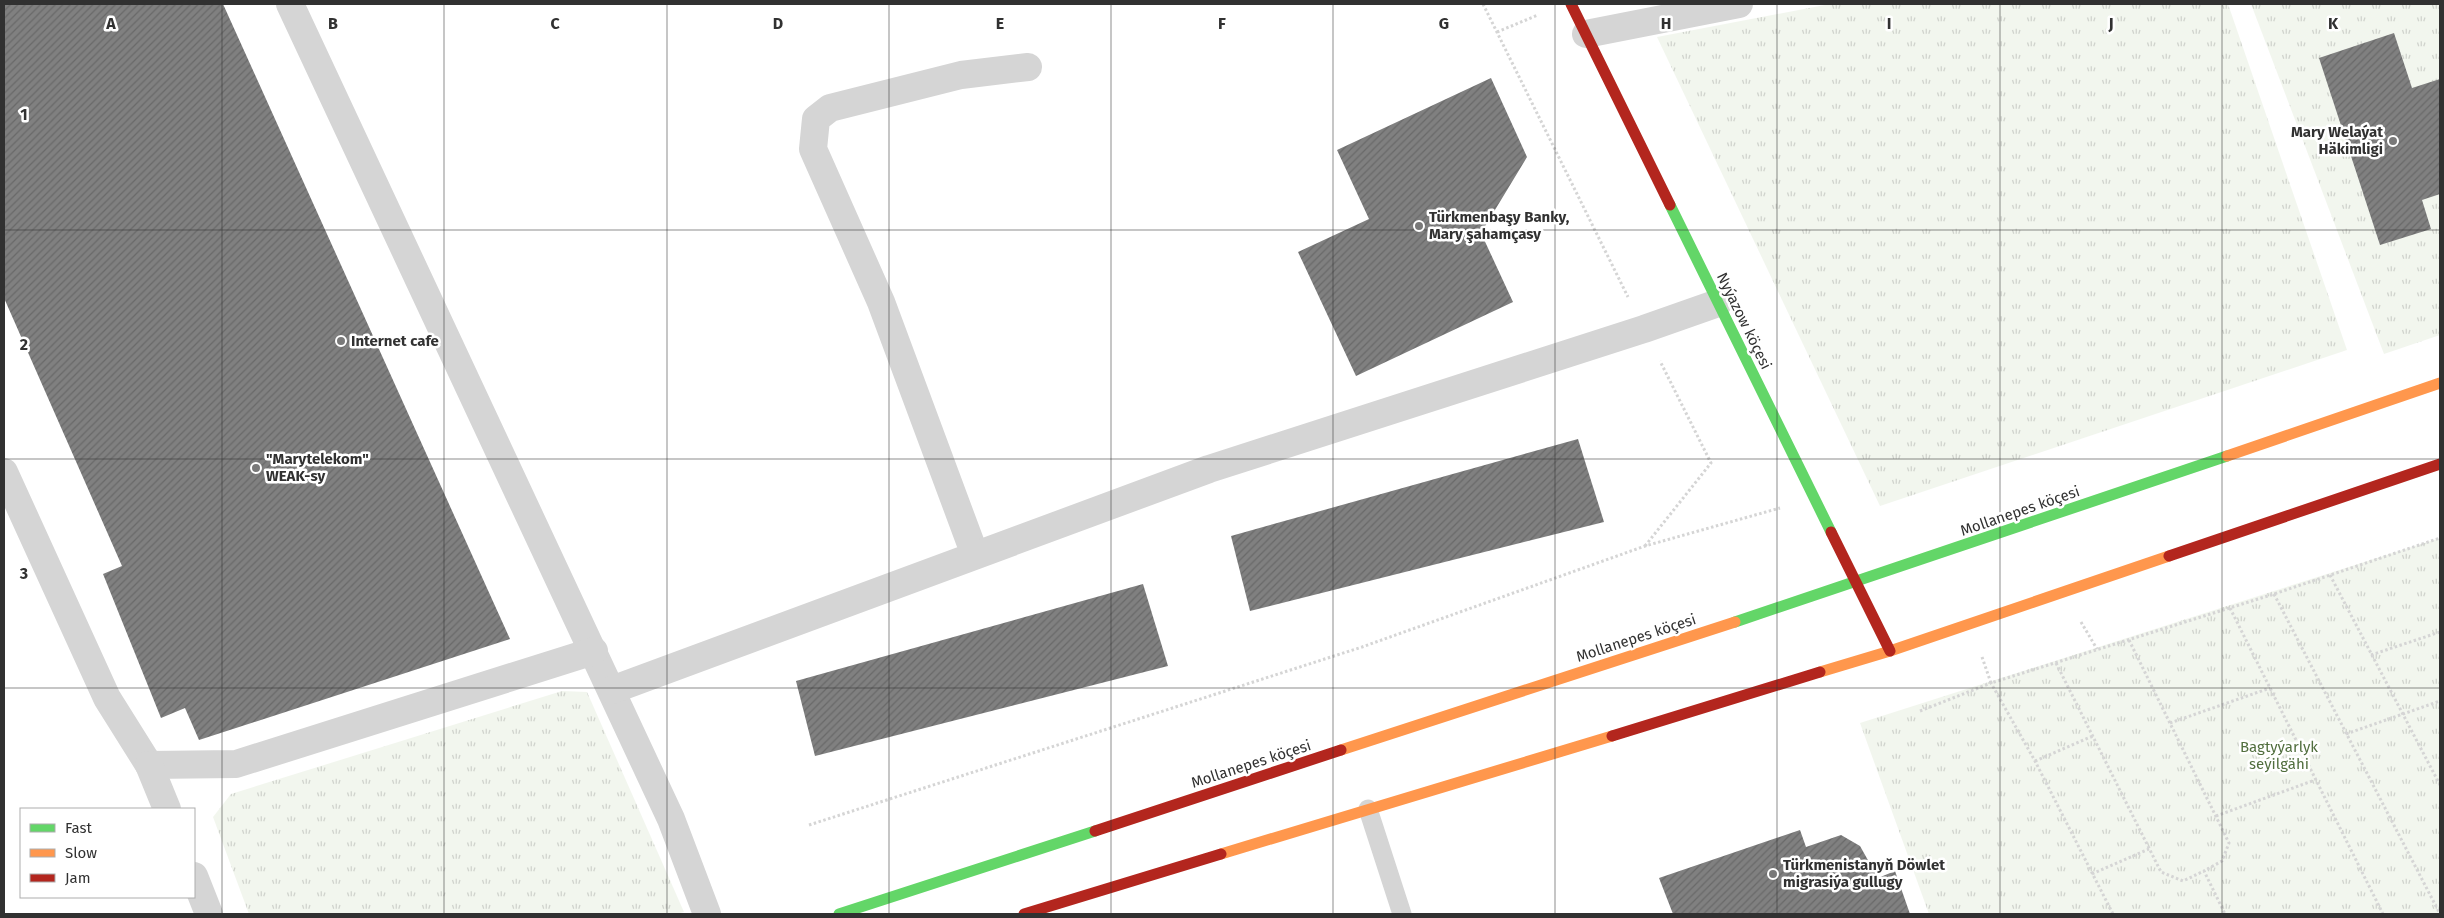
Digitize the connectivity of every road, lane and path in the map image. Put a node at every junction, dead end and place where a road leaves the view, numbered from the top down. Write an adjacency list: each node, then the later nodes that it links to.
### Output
1 (290, 4): 26 (street)
2 (1483, 4): 6 (path)
3 (1571, 4): 7 (street, Nyýazow köçesi)
4 (1739, 4): 7 (street)
5 (1546, 11): 6 (path)
6 (1497, 32): 10 (path)
7 (1586, 34): 9 (street, Nyýazow köçesi)
8 (1028, 67): 17 (street)
9 (1718, 303): 10 (street); 14 (street, Nyýazow köçesi)
10 (1644, 329): 16 (path); 17 (street)
11 (2440, 383): 19 (street, Mollanepes köçesi)
12 (2440, 464): 22 (street)
13 (4, 472): 39 (street)
14 (1814, 498): 16 (path); 19 (street, Nyýazow köçesi)
15 (2440, 538): 18 (path)
16 (1645, 546): 45 (path)
17 (975, 555): 31 (street)
18 (2330, 575): 20 (path); 27 (path)
19 (1856, 582): 25 (street, Nyýazow köçesi); 52 (street, Mollanepes köçesi)
20 (2274, 594): 21 (path); 36 (path)
21 (2230, 608): 24 (path); 30 (path)
22 (1970, 624): 25 (street); 29 (path)
23 (2440, 632): 27 (path)
24 (2129, 640): 28 (path); 35 (path)
25 (1890, 651): 43 (street)
26 (594, 652): 31 (street); 39 (street)
27 (2372, 654): 34 (path)
28 (2056, 662): 29 (path); 37 (path)
29 (1991, 683): 33 (path); 38 (path)
30 (2270, 688): 35 (path); 40 (path)
31 (612, 690): 51 (street)
32 (2440, 701): 34 (path)
33 (1920, 711)
34 (2403, 714): 36 (path); 41 (path)
35 (2170, 723): 44 (path)
36 (2346, 734): 58 (path)
37 (2093, 736): 38 (path); 46 (path)
38 (2035, 761): 48 (path)
39 (149, 765): 42 (street)
40 (2316, 780): 44 (path); 57 (path)
41 (2440, 785)
42 (167, 808)
43 (1368, 809): 53 (street); 54 (lane)
44 (2216, 816): 47 (path)
45 (809, 825)
46 (2149, 849): 47 (path); 48 (path)
47 (2204, 871): 56 (path)
48 (2092, 874): 55 (path)
49 (195, 879): 50 (street)
50 (209, 914)
51 (707, 914)
52 (839, 914)
53 (1024, 914)
54 (1402, 914)
55 (2113, 914)
56 (2225, 914)
57 (2383, 914)
58 (2440, 914)

